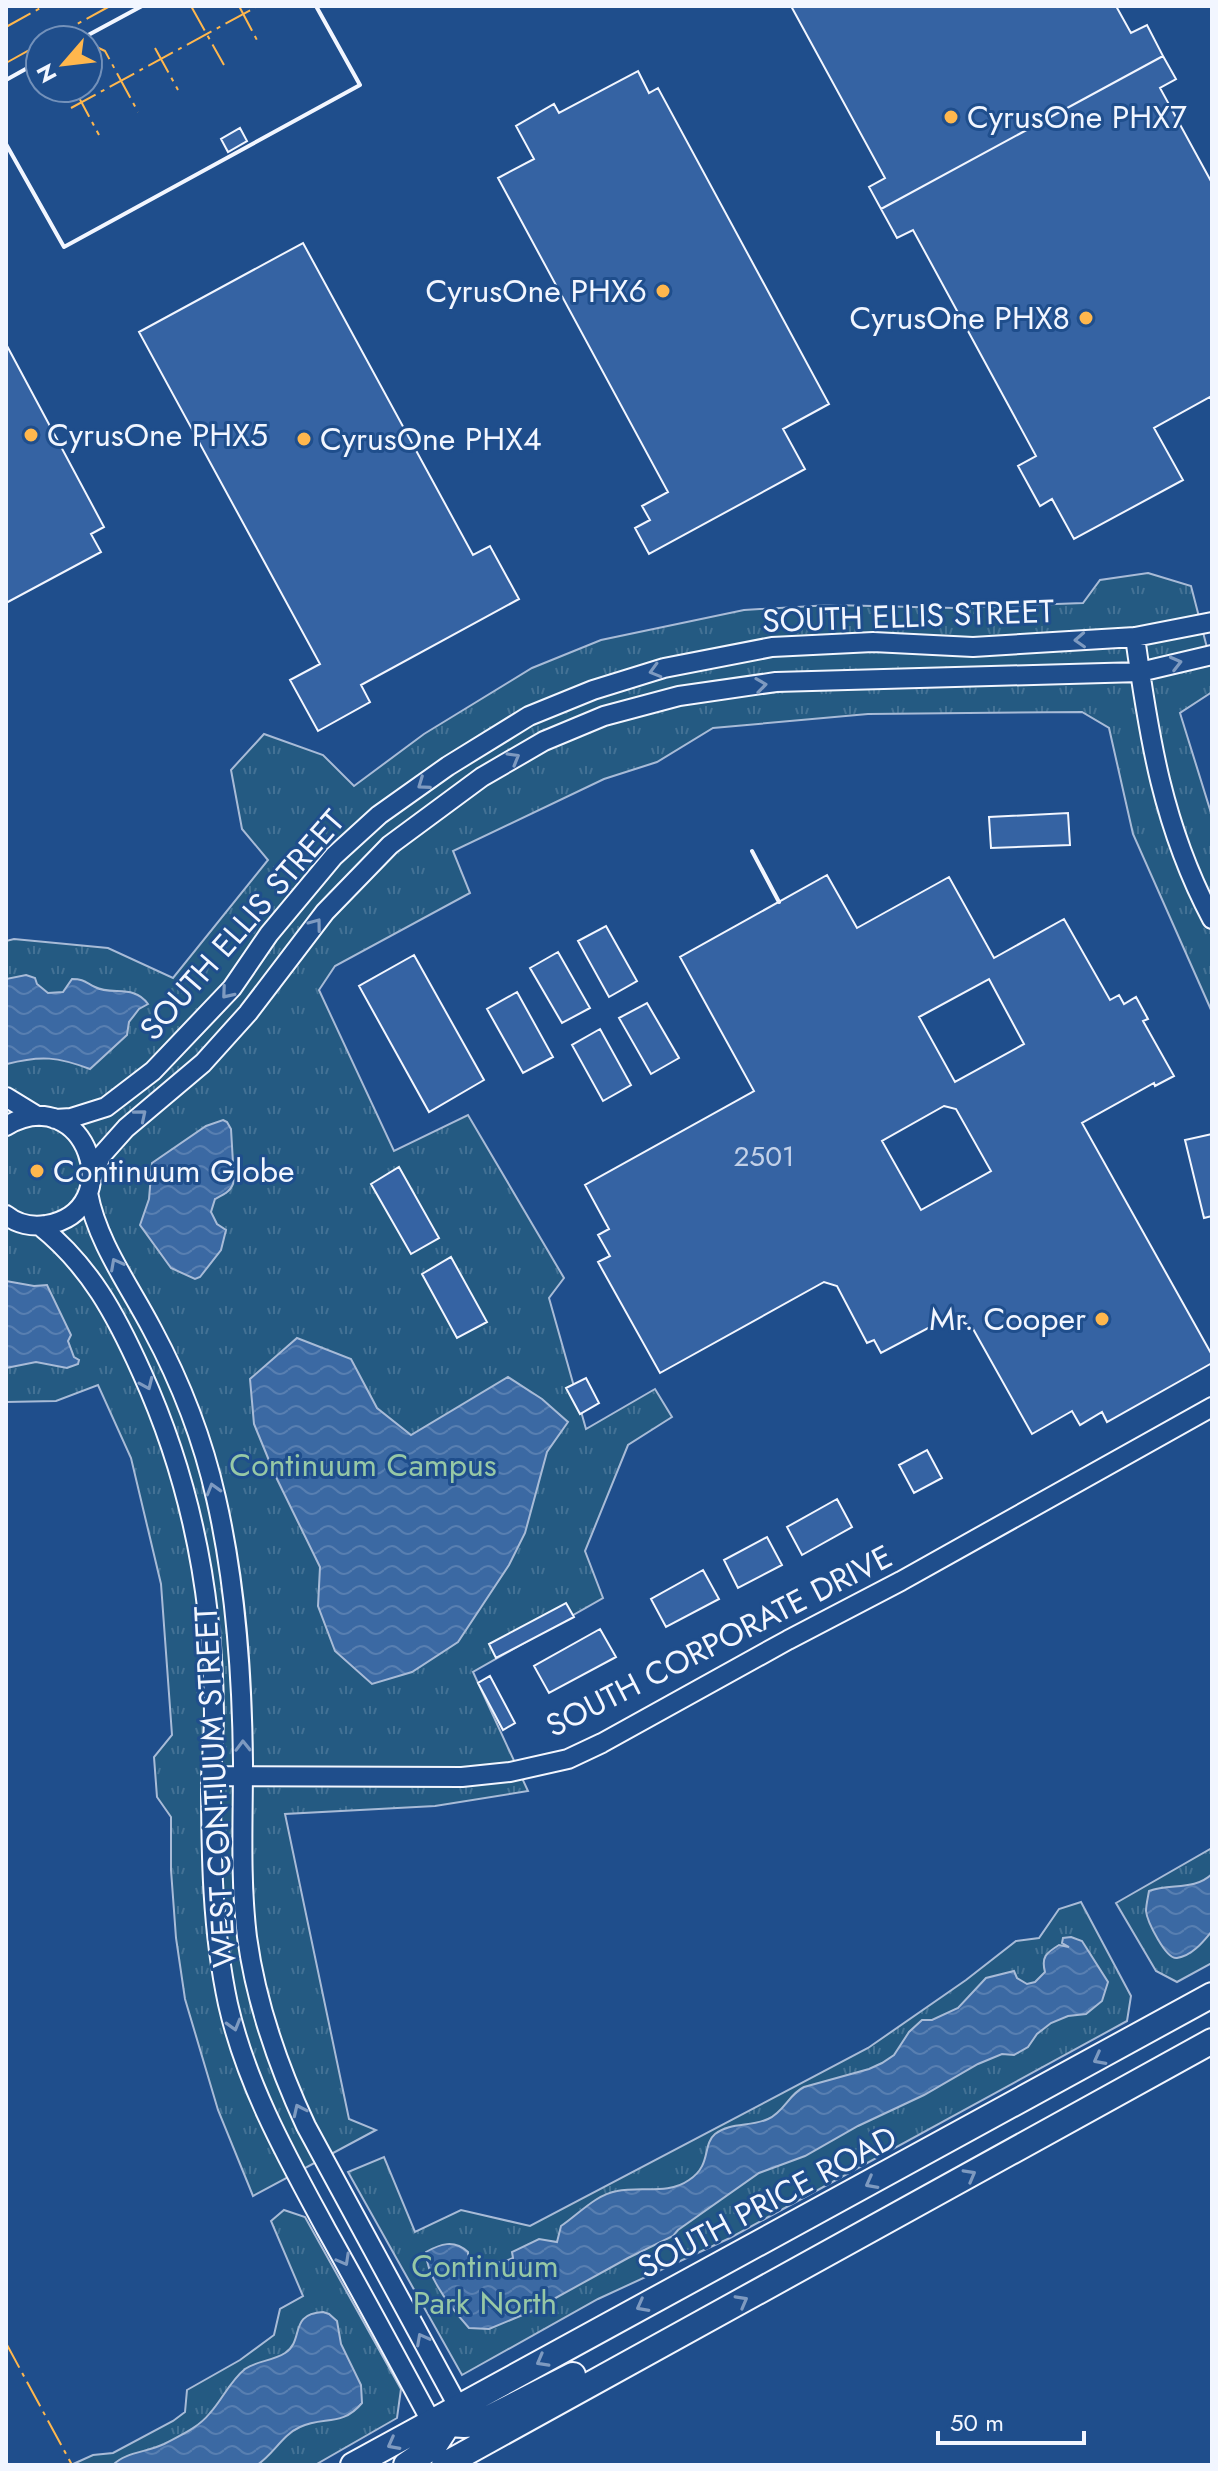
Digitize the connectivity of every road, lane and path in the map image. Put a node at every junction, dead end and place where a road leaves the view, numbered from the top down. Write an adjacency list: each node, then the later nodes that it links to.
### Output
1 (1212, 622): 2 (street, SOUTH ELLIS STREET)
2 (1135, 637): 4 (street); 7 (street, SOUTH ELLIS STREET, one-way to 7)
3 (1212, 655): 4 (street, SOUTH ELLIS STREET, one-way to 3)
4 (1140, 672): 5 (street); 9 (street, SOUTH ELLIS STREET, one-way to 4)
5 (1212, 919)
6 (6, 1097): 7 (street, WEST CONTIUUM STREET)
7 (46, 1117): 8 (street, SOUTH ELLIS STREET); 9 (street, WEST CONTIUUM STREET)
8 (6, 1126)
9 (90, 1184): 11 (street, SOUTH ELLIS STREET); 14 (street, WEST CONTIUUM STREET, one-way to 9)
10 (8, 1218): 11 (street)
11 (40, 1226): 13 (street, WEST CONTIUUM STREET, one-way to 13)
12 (1212, 1407): 14 (street, SOUTH CORPORATE DRIVE)
13 (211, 1776): 14 (street, SOUTH CORPORATE DRIVE); 18 (street, WEST CONTIUUM STREET, one-way to 18)
14 (243, 1777): 17 (street, WEST CONTIUUM STREET, one-way to 14)
15 (1212, 1995): 20 (main road, SOUTH PRICE ROAD, one-way to 20)
16 (1212, 2041): 19 (main road, one-way to 16)
17 (330, 2170): 18 (street); 20 (street, WEST CONTIUUM STREET, one-way to 17)
18 (302, 2185): 20 (street, WEST CONTIUUM STREET, one-way to 20)
19 (668, 2341): 20 (main road); 23 (main road)
20 (447, 2418): 21 (main road, SOUTH PRICE ROAD, one-way to 21); 22 (main road)
21 (353, 2465)
22 (406, 2465)
23 (444, 2465)

